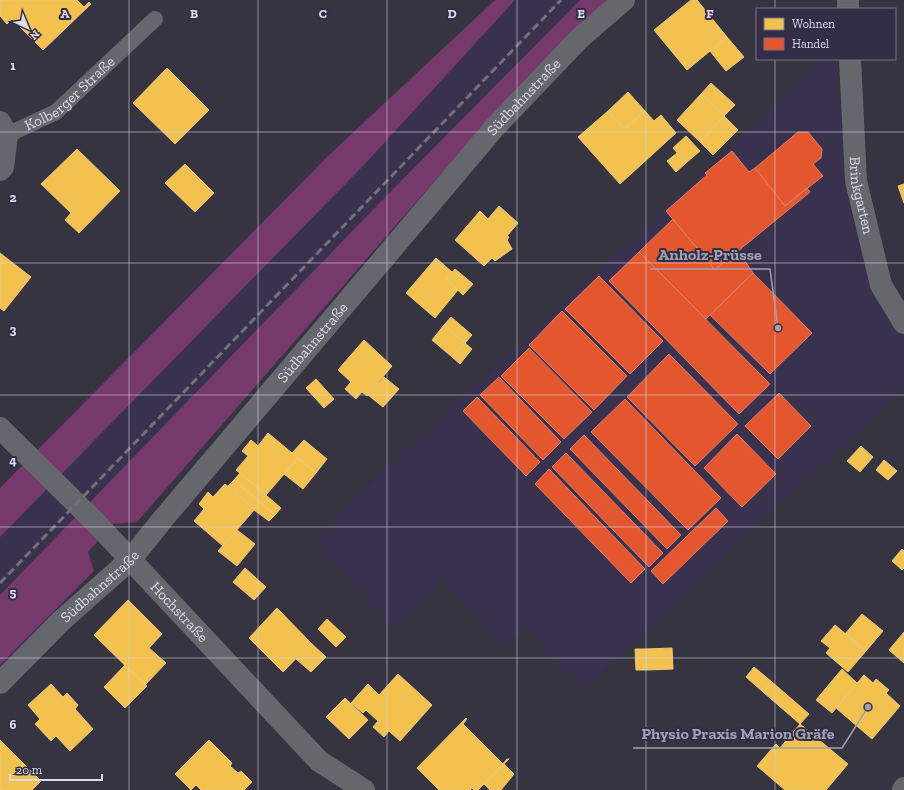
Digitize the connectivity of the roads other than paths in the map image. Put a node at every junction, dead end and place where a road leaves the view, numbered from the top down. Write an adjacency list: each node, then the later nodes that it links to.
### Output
1 (624, 0): 8 (street, Südbahnstraße)
2 (155, 20): 4 (lane, Kolberger Straße)
3 (850, 60): 6 (street, Brinkgarten)
4 (4, 128): 5 (street, Kolberger Straße)
5 (0, 170)
6 (904, 323)
7 (1, 429): 8 (street, Hochstraße)
8 (130, 560): 9 (street, Südbahnstraße); 10 (street, Hochstraße)
9 (0, 683)
10 (364, 790)

